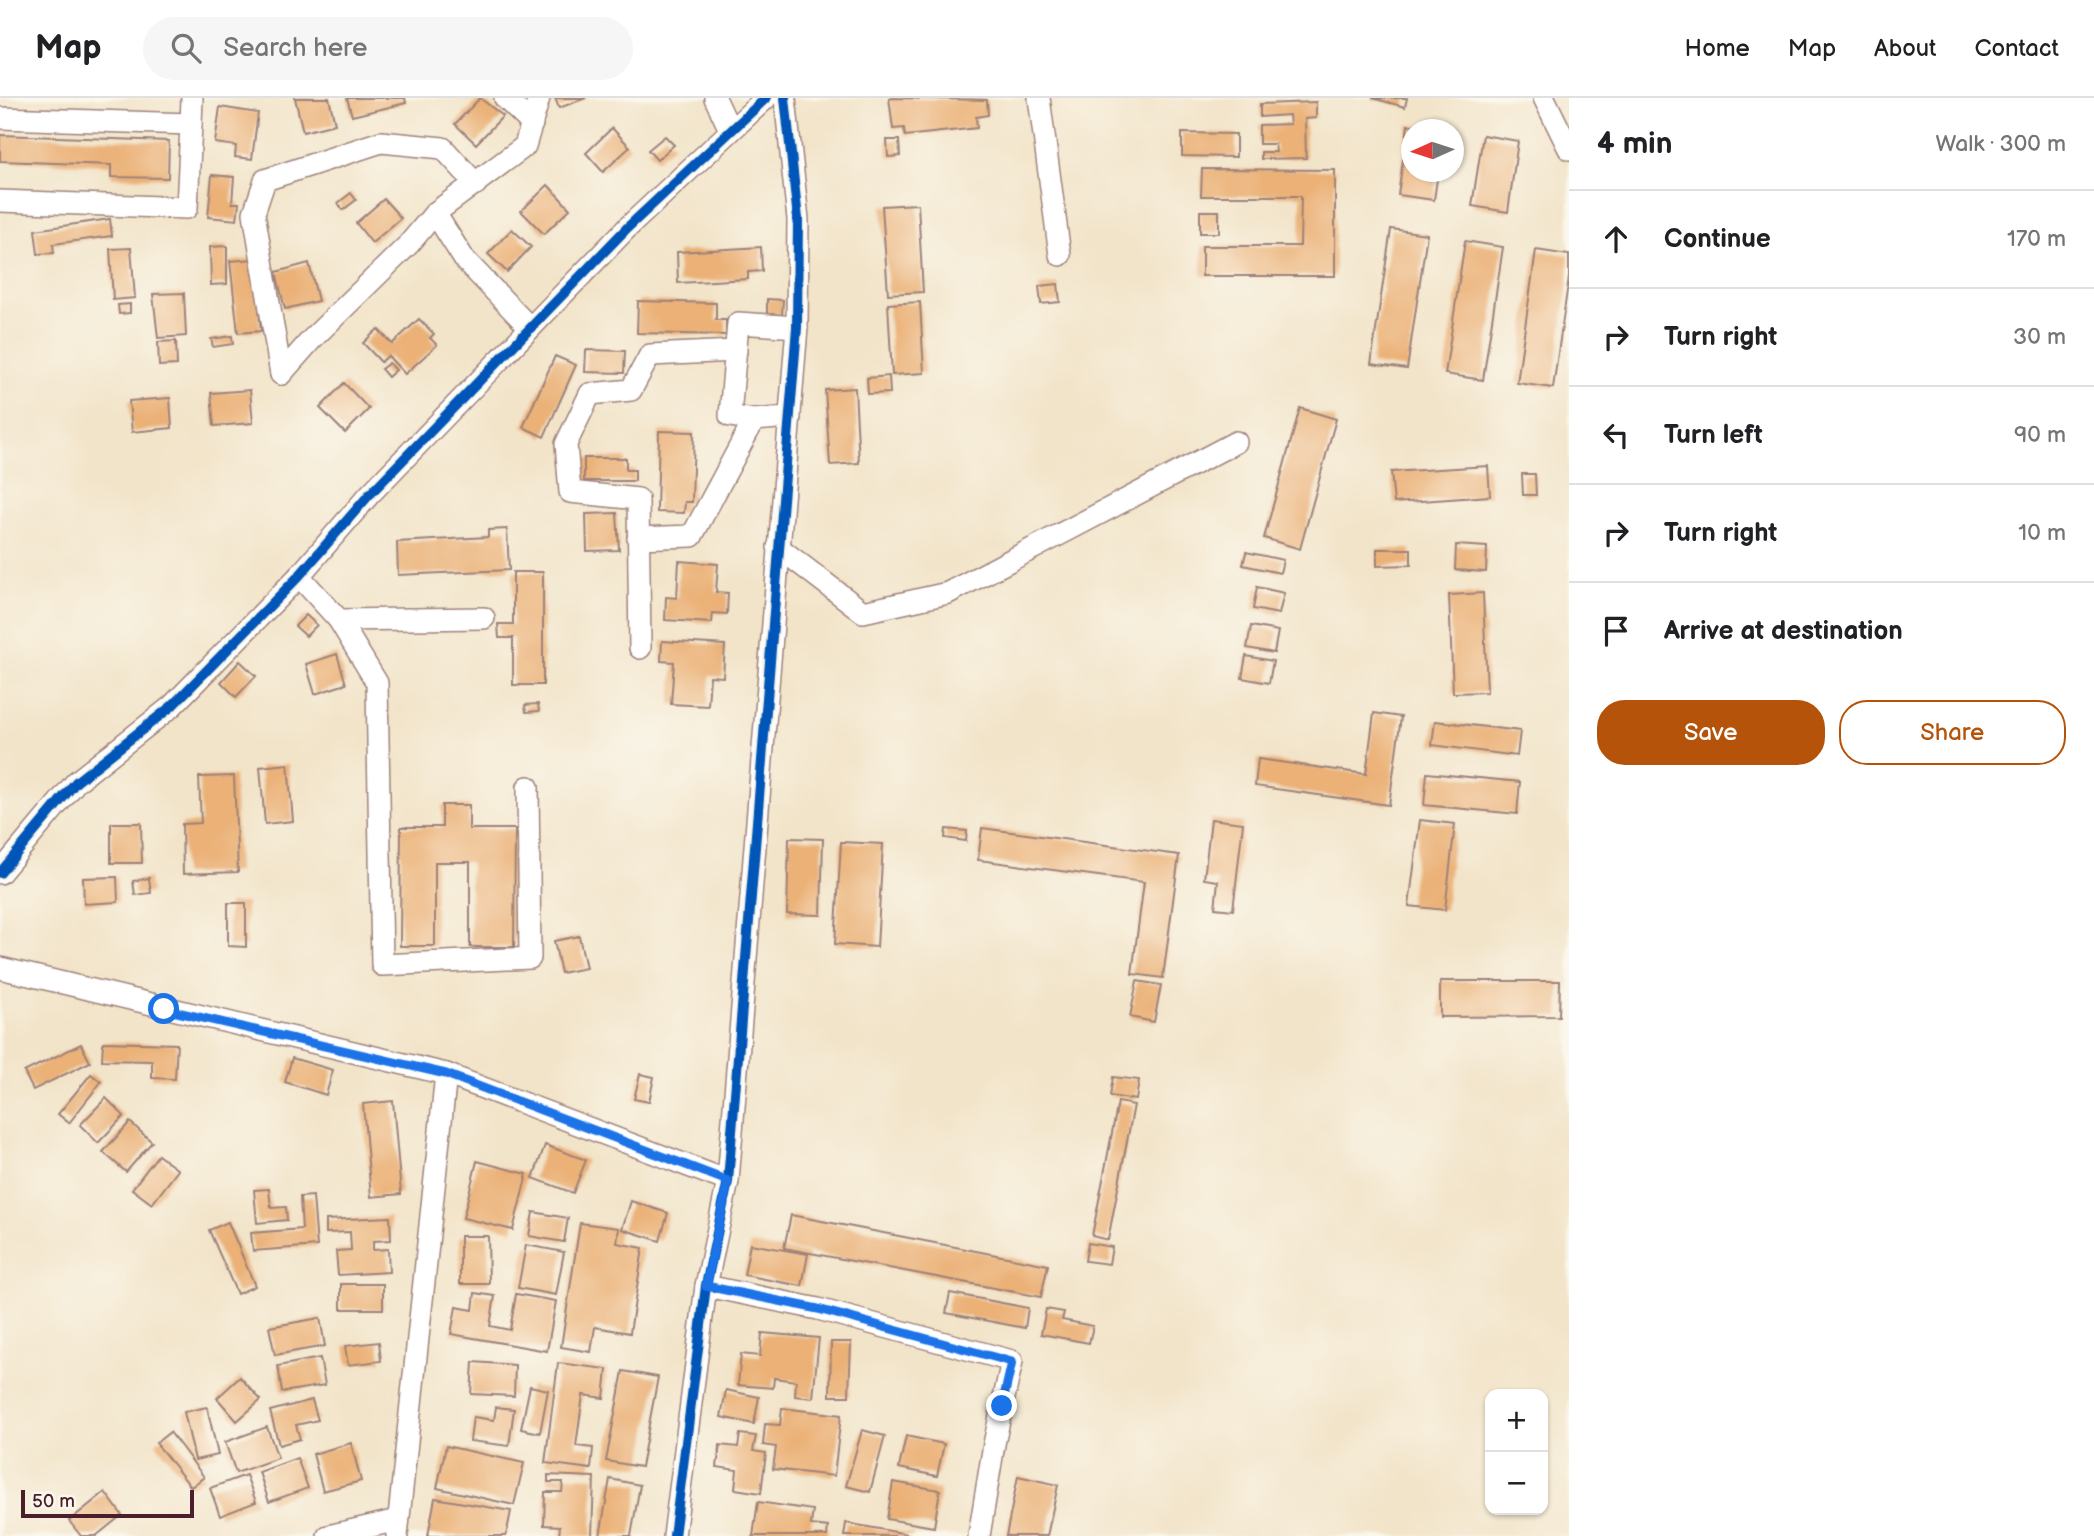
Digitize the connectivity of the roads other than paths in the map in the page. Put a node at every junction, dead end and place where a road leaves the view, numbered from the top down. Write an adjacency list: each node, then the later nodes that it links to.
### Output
1 (192, 98): 10 (street)
2 (505, 98): 11 (street)
3 (539, 98): 11 (street)
4 (715, 98): 12 (street)
5 (766, 98): 12 (street)
6 (785, 98): 18 (street)
7 (1039, 98): 17 (street)
8 (1544, 98): 13 (street)
9 (0, 118): 10 (street)
10 (191, 124): 15 (street)
11 (532, 124): 14 (street)
12 (730, 130): 19 (street)
13 (1569, 149)
14 (477, 184): 16 (street); 16 (street)
15 (0, 201)
16 (435, 213): 19 (street)
17 (1060, 255)
18 (797, 327): 20 (street); 21 (street)
19 (530, 328): 26 (street)
20 (736, 351): 22 (street); 24 (street)
21 (790, 417): 22 (street); 25 (street)
22 (754, 420): 24 (street)
23 (1236, 442): 25 (street)
24 (638, 538): 29 (street)
25 (778, 547): 34 (street)
26 (299, 576): 28 (street); 31 (street)
27 (484, 618): 28 (street)
28 (339, 620): 30 (street)
29 (640, 648)
30 (528, 787)
31 (0, 873)
32 (0, 968): 33 (street)
33 (446, 1074): 34 (street); 36 (street)
34 (728, 1181): 35 (street)
35 (706, 1286): 38 (street); 39 (street)
36 (397, 1528): 37 (street)
37 (328, 1536)
38 (674, 1536)
39 (979, 1536)

